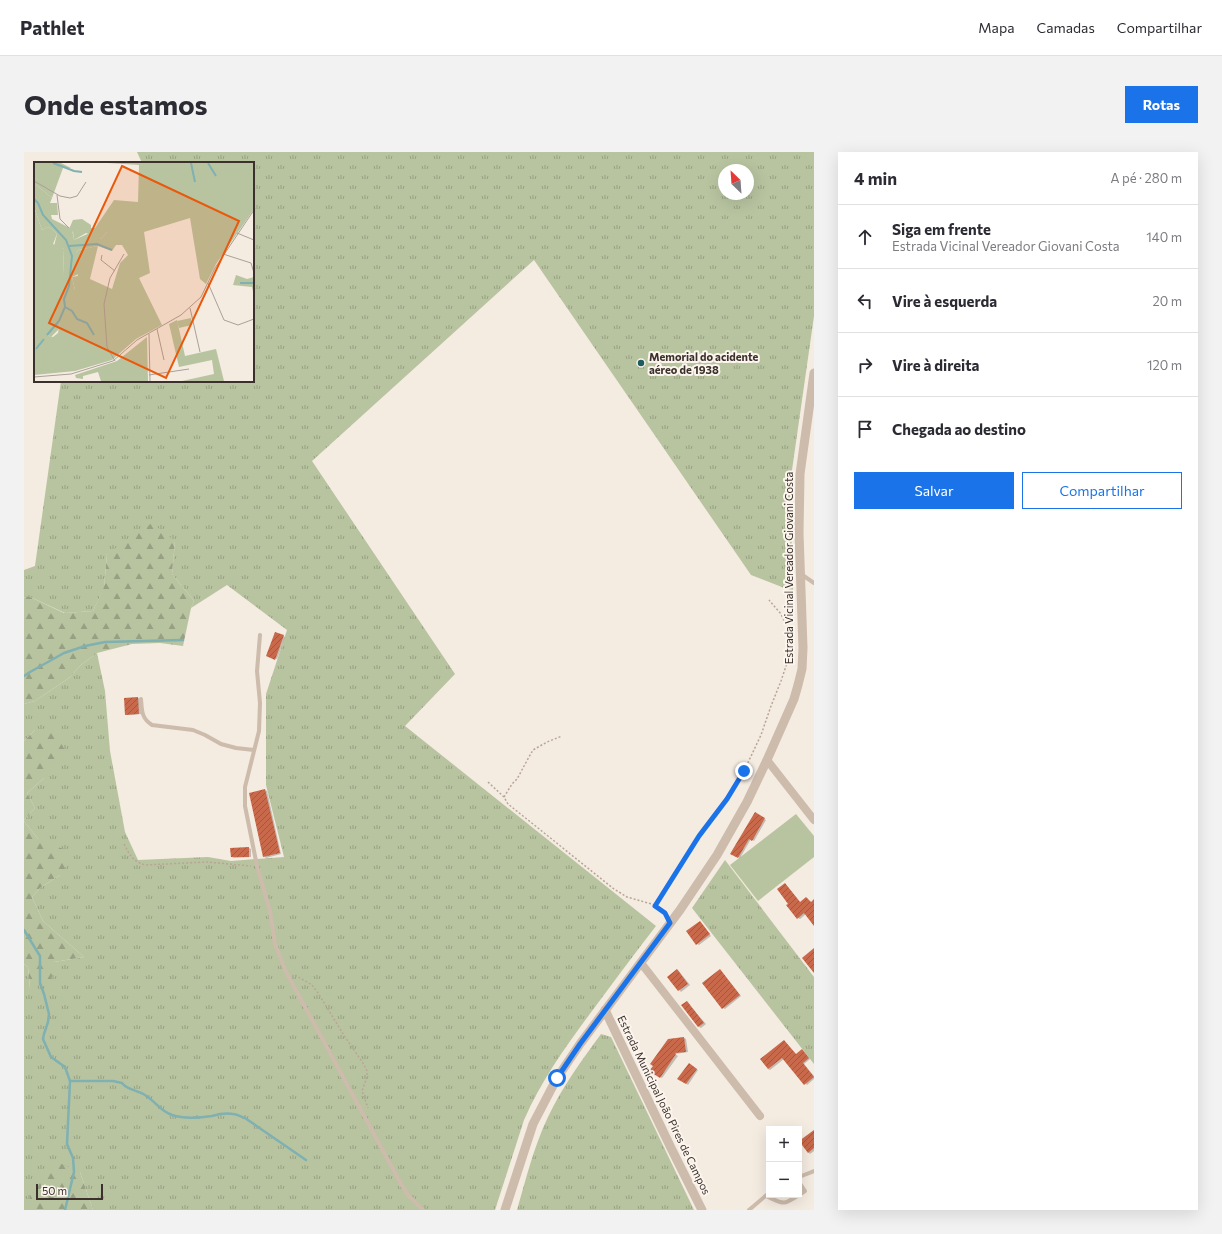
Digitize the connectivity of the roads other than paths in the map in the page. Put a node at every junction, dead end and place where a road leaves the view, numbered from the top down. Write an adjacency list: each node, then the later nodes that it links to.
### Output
1 (814, 376): 2 (street, Estrada Vicinal Vereador Giovani Costa)
2 (801, 574): 3 (lane); 7 (street, Estrada Vicinal Vereador Giovani Costa)
3 (814, 583)
4 (260, 635): 6 (lane)
5 (141, 699): 6 (lane)
6 (254, 750): 17 (lane)
7 (767, 760): 8 (street); 9 (street, Estrada Vicinal Vereador Giovani Costa)
8 (814, 820)
9 (641, 963): 10 (street, Estrada Vicinal Vereador Giovani Costa); 11 (street)
10 (606, 1010): 18 (street, Estrada Vicinal Vereador Giovani Costa); 19 (street, Estrada Municipal João Pires de Campos)
11 (760, 1116)
12 (814, 1171): 13 (lane)
13 (802, 1176)
14 (766, 1195): 20 (lane)
15 (774, 1198): 16 (lane)
16 (794, 1198)
17 (423, 1210)
18 (505, 1210)
19 (702, 1210)
20 (749, 1210)

